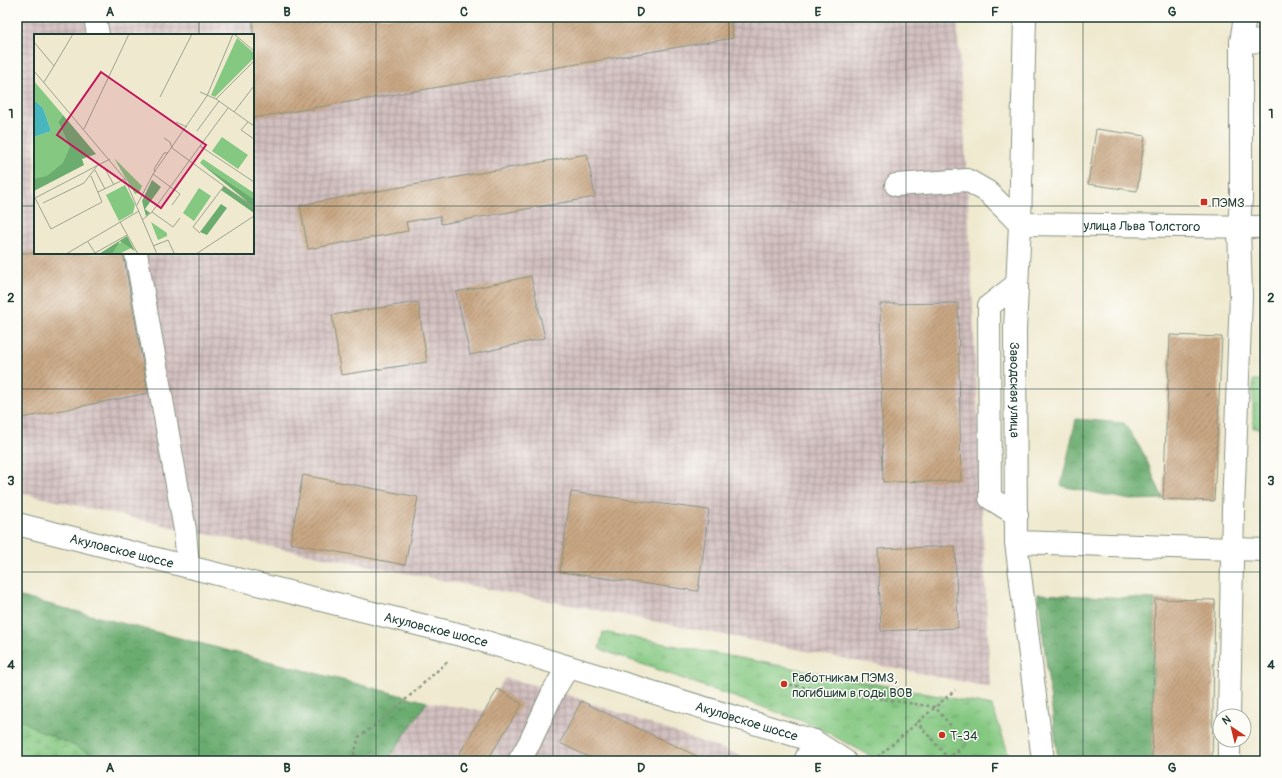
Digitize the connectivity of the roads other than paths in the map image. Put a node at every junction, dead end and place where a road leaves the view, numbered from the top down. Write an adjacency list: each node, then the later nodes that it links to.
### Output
1 (95, 17): 4 (street)
2 (1025, 17): 8 (street, Заводская улица)
3 (1245, 17): 6 (street)
4 (98, 34)
5 (1265, 41): 6 (street)
6 (1241, 42): 9 (street)
7 (896, 184): 8 (street)
8 (1020, 224): 9 (street, улица Льва Толстого); 12 (street, Заводская улица)
9 (1239, 226): 10 (street, улица Льва Толстого); 16 (street)
10 (1265, 227)
11 (136, 254): 18 (street)
12 (1017, 284): 13 (street, Заводская улица); 13 (street)
13 (1017, 516): 15 (street, Заводская улица)
14 (17, 524): 18 (street, Акуловское шоссе)
15 (1016, 542): 16 (street); 26 (street, Заводская улица)
16 (1232, 548): 17 (street); 20 (street)
17 (1265, 550)
18 (188, 567): 19 (street, Акуловское шоссе)
19 (568, 667): 21 (street, Акуловское шоссе); 23 (street)
20 (1230, 708)
21 (814, 742): 24 (street); 25 (street, Акуловское шоссе)
22 (1229, 748): 27 (street)
23 (519, 761)
24 (805, 761)
25 (845, 761)
26 (1043, 761)
27 (1229, 761)

